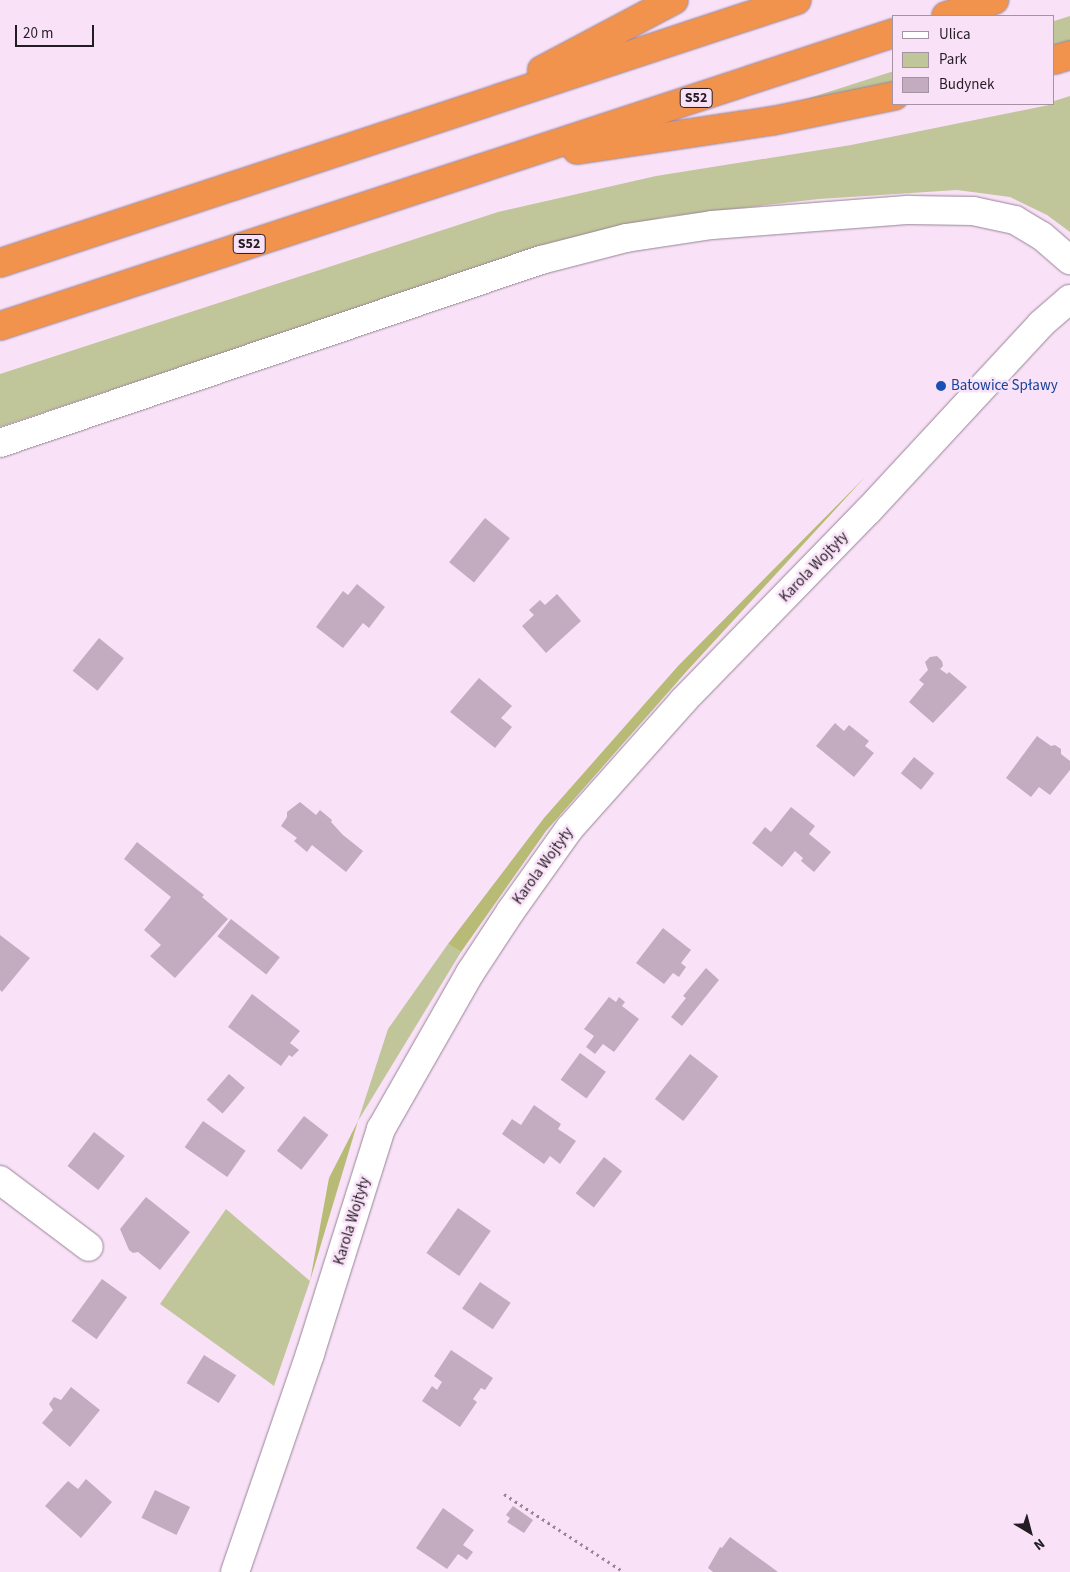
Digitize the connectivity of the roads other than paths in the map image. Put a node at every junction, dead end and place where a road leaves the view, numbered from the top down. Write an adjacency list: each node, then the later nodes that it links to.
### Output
1 (674, 0): 9 (highway)
2 (797, 0): 9 (highway)
3 (994, 0): 4 (highway)
4 (949, 15)
5 (892, 34): 10 (highway, S52)
6 (1070, 55): 7 (highway)
7 (1055, 60)
8 (892, 96): 10 (highway)
9 (475, 106): 12 (highway)
10 (498, 162): 14 (highway, S52)
11 (1070, 260): 15 (street)
12 (0, 263)
13 (1070, 299): 18 (street, Karola Wojtyły)
14 (0, 326)
15 (0, 443)
16 (0, 1180): 17 (street)
17 (90, 1246)
18 (235, 1572)

